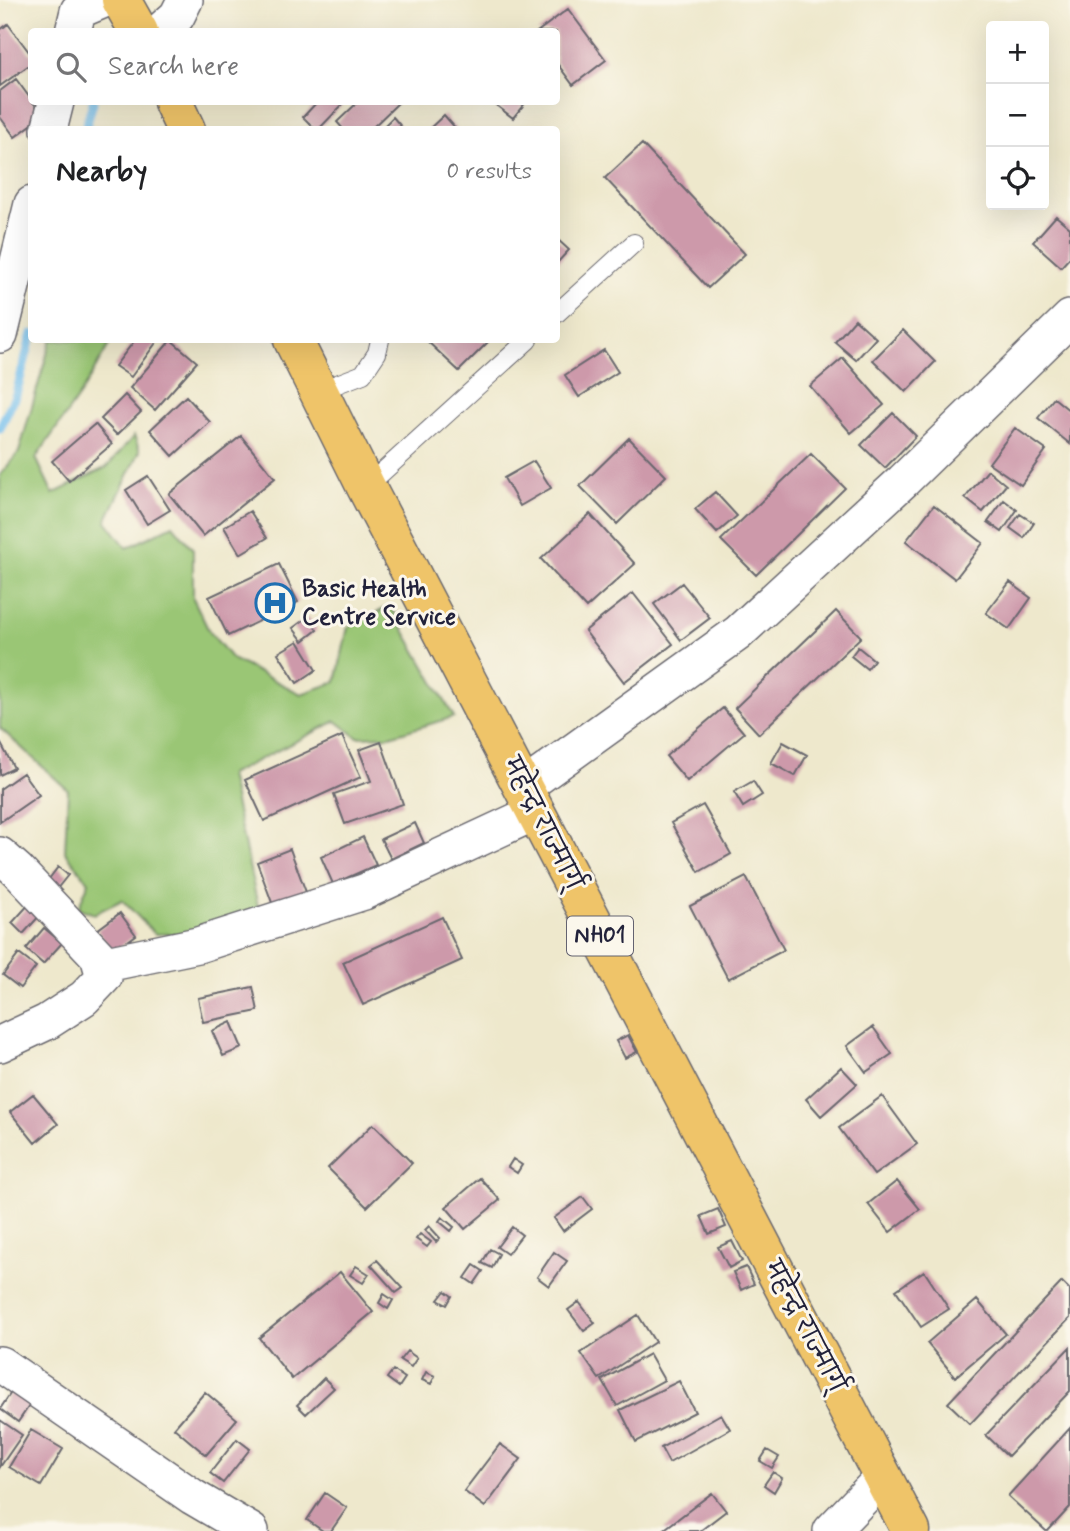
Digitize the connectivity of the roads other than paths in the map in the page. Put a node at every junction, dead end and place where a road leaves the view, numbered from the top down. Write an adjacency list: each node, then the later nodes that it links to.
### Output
1 (104, 0): 4 (street)
2 (121, 0): 5 (highway)
3 (185, 0): 6 (street)
4 (74, 28)
5 (137, 28)
6 (164, 28)
7 (55, 105): 9 (street)
8 (174, 105): 10 (highway)
9 (50, 126)
10 (185, 126)
11 (28, 220): 15 (street)
12 (634, 243): 13 (lane)
13 (560, 310)
14 (1070, 318): 21 (street)
15 (0, 335)
16 (295, 343): 19 (highway, महेन्द्र राज्मार्ग् / NH01)
17 (379, 343): 19 (lane)
18 (525, 343): 20 (lane)
19 (319, 391): 20 (highway, महेन्द्र राज्मार्ग् / NH01)
20 (366, 487): 21 (highway, महेन्द्र राज्मार्ग् / NH01)
21 (530, 800): 23 (street); 26 (highway, महेन्द्र राज्मार्ग् / NH01)
22 (0, 855): 23 (street)
23 (101, 965): 24 (street)
24 (0, 1043)
25 (0, 1364): 27 (street)
26 (883, 1477): 28 (street); 29 (highway, महेन्द्र राज्मार्ग् / NH01)
27 (251, 1531)
28 (831, 1531)
29 (911, 1531)

